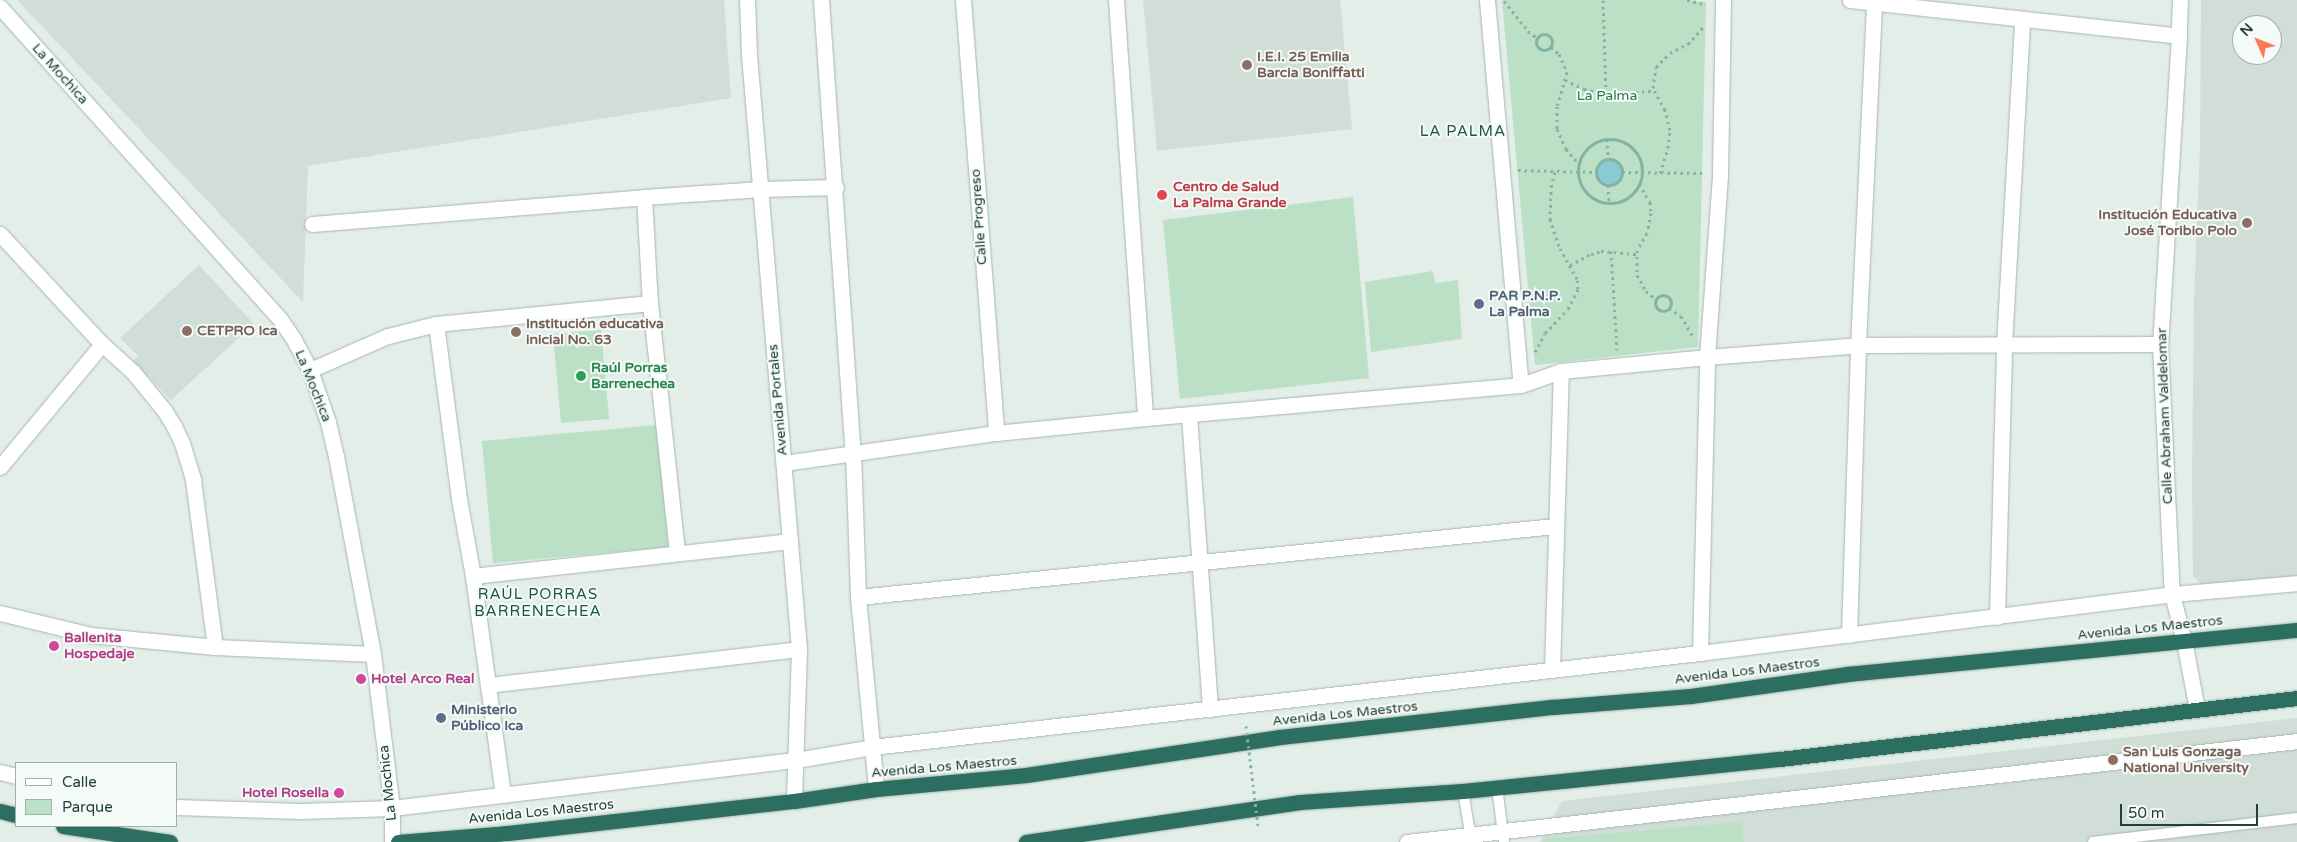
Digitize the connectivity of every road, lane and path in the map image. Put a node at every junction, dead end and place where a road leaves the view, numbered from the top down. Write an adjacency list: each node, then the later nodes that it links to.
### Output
1 (747, 0): 44 (street, Avenida Portales)
2 (821, 0): 43 (street)
3 (963, 0): 69 (street, Calle Progreso)
4 (1116, 0): 68 (street)
5 (1487, 0): 66 (street)
6 (1503, 0): 14 (path); 21 (path)
7 (1603, 0): 25 (path)
8 (1688, 0): 15 (path)
9 (1723, 0): 63 (street)
10 (1850, 0): 12 (street)
11 (2180, 0): 20 (street, Calle Abraham Valdelomar)
12 (1874, 2): 17 (street); 59 (street)
13 (0, 7): 64 (street, La Mochica)
14 (1503, 9)
15 (1705, 10)
16 (1705, 17): 18 (path)
17 (2022, 19): 20 (street); 60 (street)
18 (1705, 25): 19 (path); 24 (path)
19 (1705, 34)
20 (2179, 36): 58 (street, Calle Abraham Valdelomar)
21 (1537, 38): 22 (path); 22 (path)
22 (1551, 47): 23 (path)
23 (1566, 80): 25 (path); 29 (path)
24 (1654, 90): 25 (path); 37 (path)
25 (1606, 94)
26 (1607, 139): 27 (path); 29 (path); 35 (path)
27 (1608, 158): 33 (path); 34 (path)
28 (1516, 160): 31 (path)
29 (1578, 163): 36 (path)
30 (1702, 164): 38 (path)
31 (1517, 170): 32 (path); 39 (path)
32 (1555, 172): 36 (path); 51 (path)
33 (1595, 172): 36 (path); 42 (path)
34 (1622, 172): 35 (path); 42 (path)
35 (1642, 172): 37 (path); 41 (path)
36 (1578, 173): 46 (path)
37 (1660, 173): 38 (path)
38 (1702, 174): 40 (path)
39 (1518, 180)
40 (1702, 183)
41 (1639, 184): 46 (path); 50 (path)
42 (1608, 185): 46 (path)
43 (836, 187): 44 (street); 70 (street)
44 (761, 189): 45 (street); 71 (street, Avenida Portales)
45 (644, 196): 47 (street); 53 (street)
46 (1609, 204)
47 (312, 224)
48 (1, 237): 57 (street)
49 (1611, 251): 50 (path); 51 (path); 62 (path)
50 (1637, 254): 52 (path)
51 (1570, 265): 61 (path)
52 (1656, 299): 54 (path); 54 (path)
53 (650, 303): 55 (street); 75 (street)
54 (1669, 308): 56 (path)
55 (436, 324): 64 (street); 77 (street)
56 (1694, 339)
57 (102, 344): 72 (street); 86 (street)
58 (2160, 344): 60 (street); 79 (street, Calle Abraham Valdelomar)
59 (1858, 345): 60 (street); 63 (street); 84 (street)
60 (2004, 345): 82 (street)
61 (1533, 346)
62 (1617, 356)
63 (1707, 357): 65 (street); 88 (street)
64 (310, 370): 89 (street, La Mochica)
65 (1561, 371): 66 (street); 73 (street)
66 (1521, 385): 67 (street)
67 (1189, 415): 68 (street); 76 (street)
68 (1145, 418): 69 (street)
69 (996, 433): 70 (street)
70 (853, 452): 71 (street); 80 (street)
71 (784, 463): 74 (street, Avenida Portales)
72 (0, 468)
73 (1555, 526): 76 (street); 90 (street)
74 (790, 541): 75 (street); 87 (street, Avenida Portales)
75 (677, 554): 77 (street)
76 (1198, 562): 80 (street); 93 (street)
77 (473, 576): 91 (street)
78 (2297, 583): 79 (street)
79 (2172, 594): 82 (street); 85 (street, Calle Abraham Valdelomar)
80 (858, 597): 97 (street)
81 (0, 613): 86 (street)
82 (1997, 617): 84 (street)
83 (2297, 630): 85 (highway, Avenida Los Maestros)
84 (1849, 635): 88 (street)
85 (2184, 641): 94 (street, Calle Abraham Valdelomar); 102 (highway, Avenida Los Maestros)
86 (214, 647): 89 (street)
87 (799, 649): 91 (street); 98 (street, Avenida Portales)
88 (1700, 653): 90 (street)
89 (373, 654): 107 (street, La Mochica)
90 (1552, 670): 93 (street)
91 (488, 685): 104 (street)
92 (2297, 698): 94 (highway)
93 (1210, 709): 97 (street)
94 (2197, 709): 101 (highway)
95 (1246, 726): 112 (path, bridge)
96 (2297, 741): 113 (street)
97 (872, 748): 98 (street); 102 (street)
98 (796, 760): 104 (street); 105 (street, Avenida Portales)
99 (0, 772): 100 (street)
100 (15, 776)
101 (1497, 787): 103 (highway); 113 (lane)
102 (876, 789): 105 (highway, Avenida Los Maestros)
103 (1463, 790): 114 (lane); 115 (highway)
104 (503, 795): 107 (street)
105 (794, 800): 118 (highway, Avenida Los Maestros)
106 (178, 807): 107 (street)
107 (392, 808): 117 (street, La Mochica)
108 (0, 811): 109 (highway)
109 (15, 815)
110 (2297, 818): 121 (lane)
111 (70, 827): 116 (highway)
112 (1258, 827)
113 (1503, 837): 114 (street)
114 (1471, 838): 120 (street)
115 (1076, 839): 119 (highway)
116 (170, 842)
117 (392, 842)
118 (398, 842)
119 (1026, 842)
120 (1407, 842)
121 (2093, 842)

